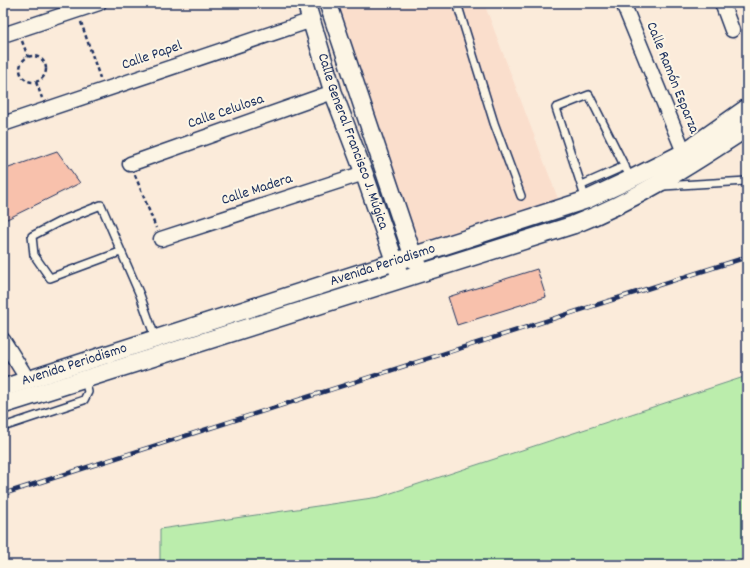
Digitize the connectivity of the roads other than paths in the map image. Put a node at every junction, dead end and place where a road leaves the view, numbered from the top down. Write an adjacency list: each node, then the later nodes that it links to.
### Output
1 (99, 3): 9 (street)
2 (306, 3): 7 (street, Calle General Francisco J. Múgica)
3 (328, 3): 23 (street, Calle General Francisco J. Múgica)
4 (457, 3): 19 (lane)
5 (623, 3): 14 (street, Calle Ramón Esparza)
6 (722, 3): 8 (street)
7 (312, 20): 10 (street, Calle General Francisco J. Múgica); 12 (street, Calle Papel)
8 (732, 30)
9 (3, 35)
10 (333, 92): 15 (street, Calle Celulosa); 16 (street, Calle General Francisco J. Múgica)
11 (747, 108): 14 (street, Avenida Periodismo)
12 (3, 124)
13 (747, 128): 14 (street, Avenida Periodismo)
14 (686, 159): 18 (street, Avenida Periodismo); 18 (street, Avenida Periodismo)
15 (130, 164)
16 (364, 172): 21 (street, Calle Madera); 24 (street, Calle General Francisco J. Múgica)
17 (747, 181): 18 (lane)
18 (636, 183): 20 (street, Avenida Periodismo); 20 (lane); 20 (lane)
19 (521, 196)
20 (588, 203): 23 (street, Avenida Periodismo); 25 (street, Avenida Periodismo)
21 (161, 239)
22 (120, 252): 22 (lane); 28 (lane)
23 (413, 256): 24 (street, Avenida Periodismo); 25 (street, Calle General Francisco J. Múgica)
24 (394, 262): 26 (street, Calle General Francisco J. Múgica); 28 (street, Avenida Periodismo)
25 (421, 273): 26 (street, Avenida Periodismo)
26 (400, 279): 28 (street, Avenida Periodismo)
27 (3, 340): 30 (street)
28 (158, 347): 29 (street, Avenida Periodismo)
29 (83, 371): 30 (street, Avenida Periodismo); 32 (street, Avenida Periodismo); 33 (lane)
30 (28, 380): 31 (street, Avenida Periodismo)
31 (3, 388)
32 (3, 406)
33 (3, 427)

